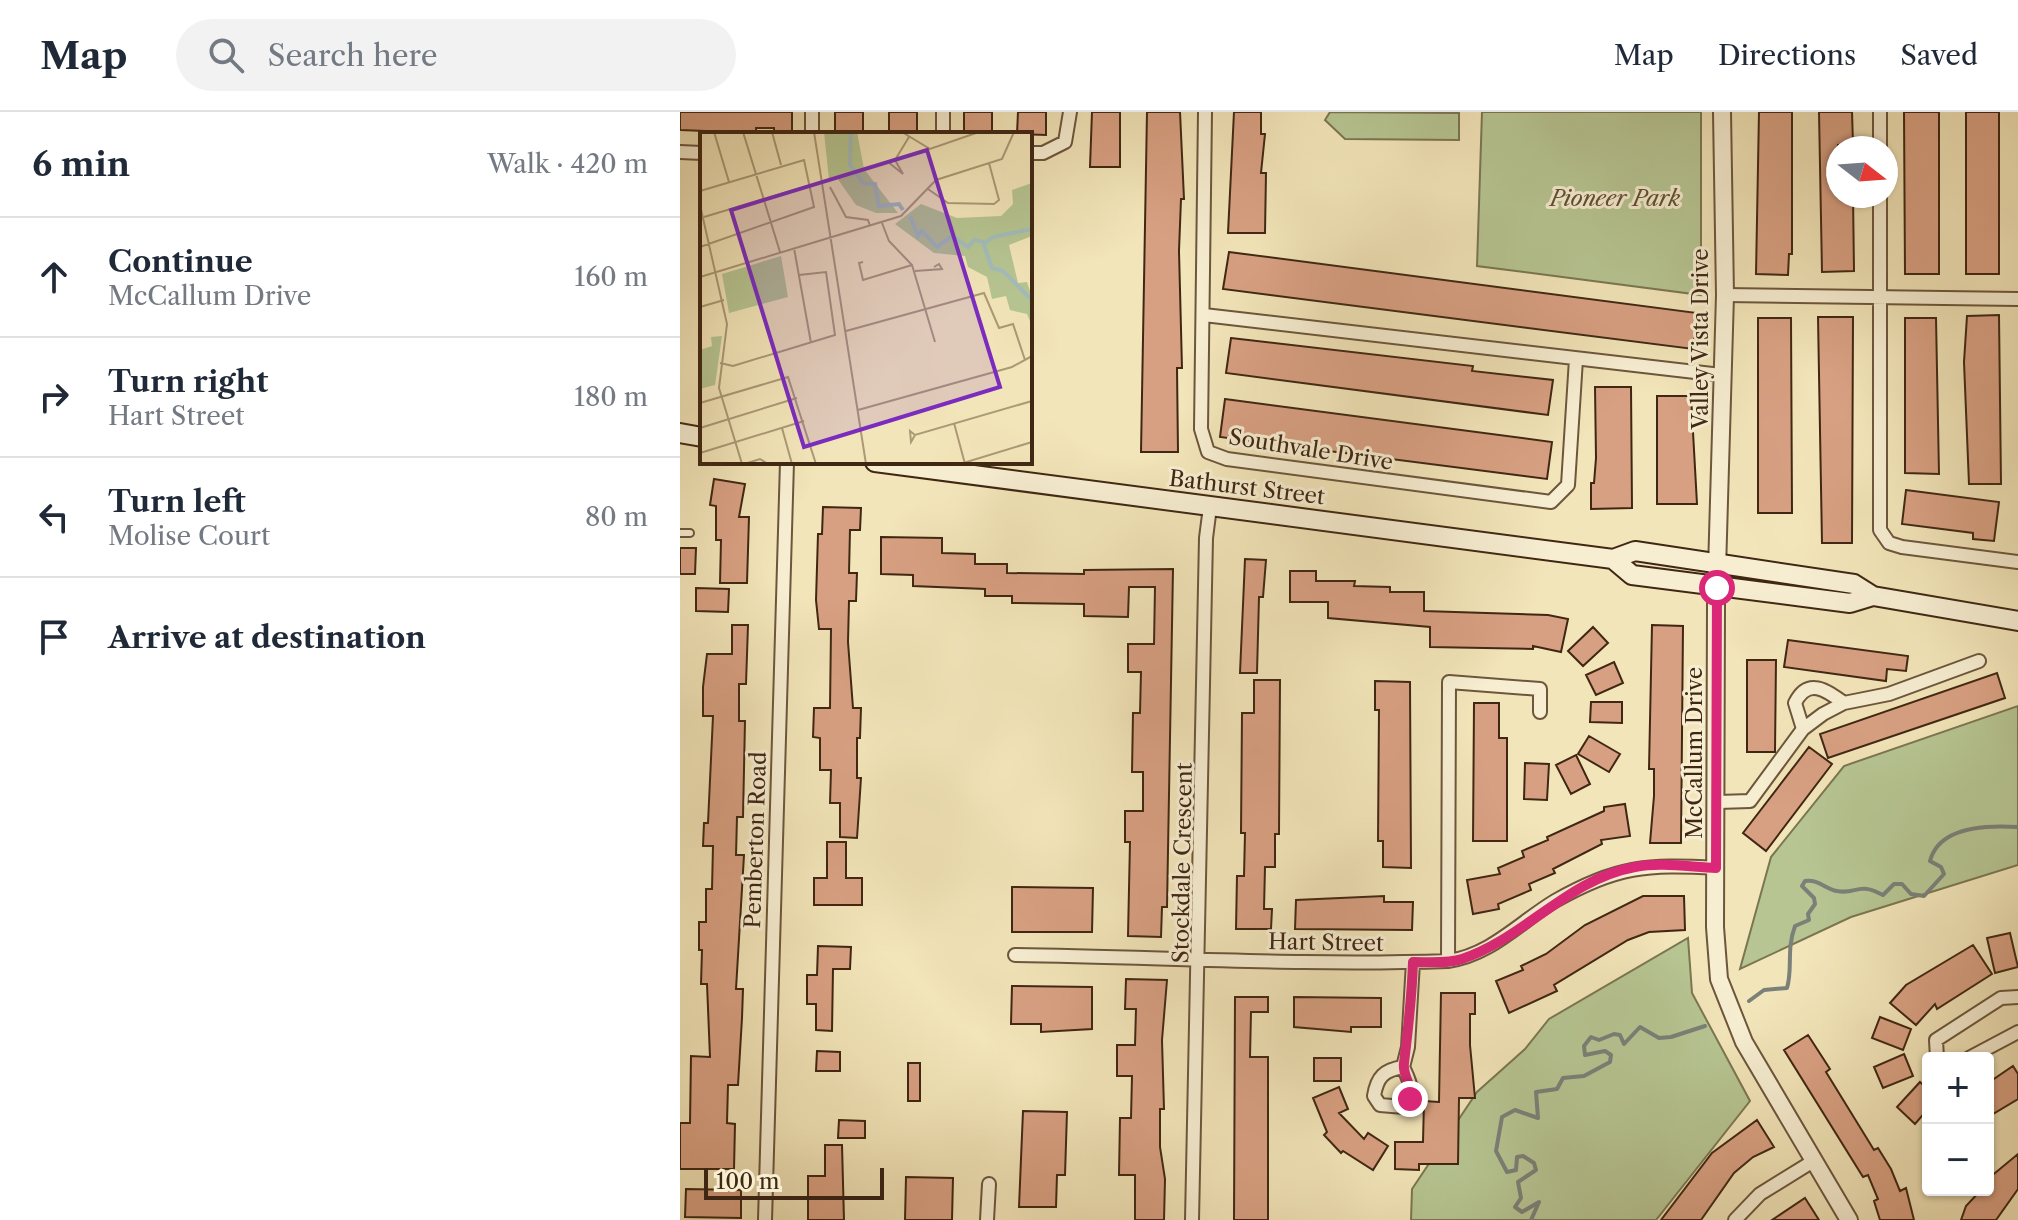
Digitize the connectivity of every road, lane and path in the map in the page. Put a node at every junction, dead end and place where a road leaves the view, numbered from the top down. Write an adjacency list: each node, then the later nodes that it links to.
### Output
1 (1070, 112): 8 (street)
2 (1205, 112): 13 (street, Southvale Drive)
3 (1722, 112): 10 (street, Valley Vista Drive)
4 (1880, 112): 5 (street)
5 (1880, 136)
6 (680, 152): 7 (street)
7 (700, 153)
8 (1032, 153)
9 (1880, 208): 11 (street)
10 (1725, 295): 11 (street); 15 (street, Valley Vista Drive)
11 (1880, 297): 12 (street); 24 (street)
12 (2018, 299)
13 (1204, 315): 14 (street); 14 (street, Southvale Drive)
14 (1576, 359): 15 (street)
15 (1721, 375): 25 (street, Valley Vista Drive)
16 (680, 433): 17 (main road)
17 (700, 437)
18 (787, 464): 46 (street, Pemberton Road)
19 (890, 464): 20 (main road, Bathurst Street)
20 (1210, 507): 23 (main road, Bathurst Street); 36 (street, Stockdale Crescent)
21 (680, 533): 22 (lane)
22 (690, 533)
23 (1613, 559): 25 (main road, Bathurst Street); 26 (main road, Bathurst Street)
24 (2018, 562)
25 (1720, 566): 26 (street, Valley Vista Drive); 27 (main road, Bathurst Street)
26 (1717, 588): 27 (main road, Bathurst Street); 33 (street, McCallum Drive)
27 (1873, 596): 28 (main road, Bathurst Street)
28 (2018, 621)
29 (1979, 661): 30 (street)
30 (1844, 703): 32 (street); 32 (street)
31 (1540, 712): 37 (street)
32 (1803, 729): 33 (street)
33 (1718, 802): 34 (street, McCallum Drive)
34 (1716, 868): 37 (street, Hart Street); 44 (street, McCallum Drive)
35 (1015, 955): 36 (street, Hart Street)
36 (1200, 960): 38 (street, Hart Street); 48 (street, Stockdale Crescent)
37 (1448, 961): 38 (street, Hart Street)
38 (1413, 962): 43 (street)
39 (2018, 997): 41 (street)
40 (2018, 1034): 42 (street)
41 (1937, 1052)
42 (1981, 1052)
43 (1403, 1067)
44 (1815, 1160): 49 (street); 50 (street, McCallum Drive)
45 (989, 1184): 47 (street)
46 (765, 1220)
47 (987, 1220)
48 (1192, 1220)
49 (1735, 1220)
50 (1849, 1220)

